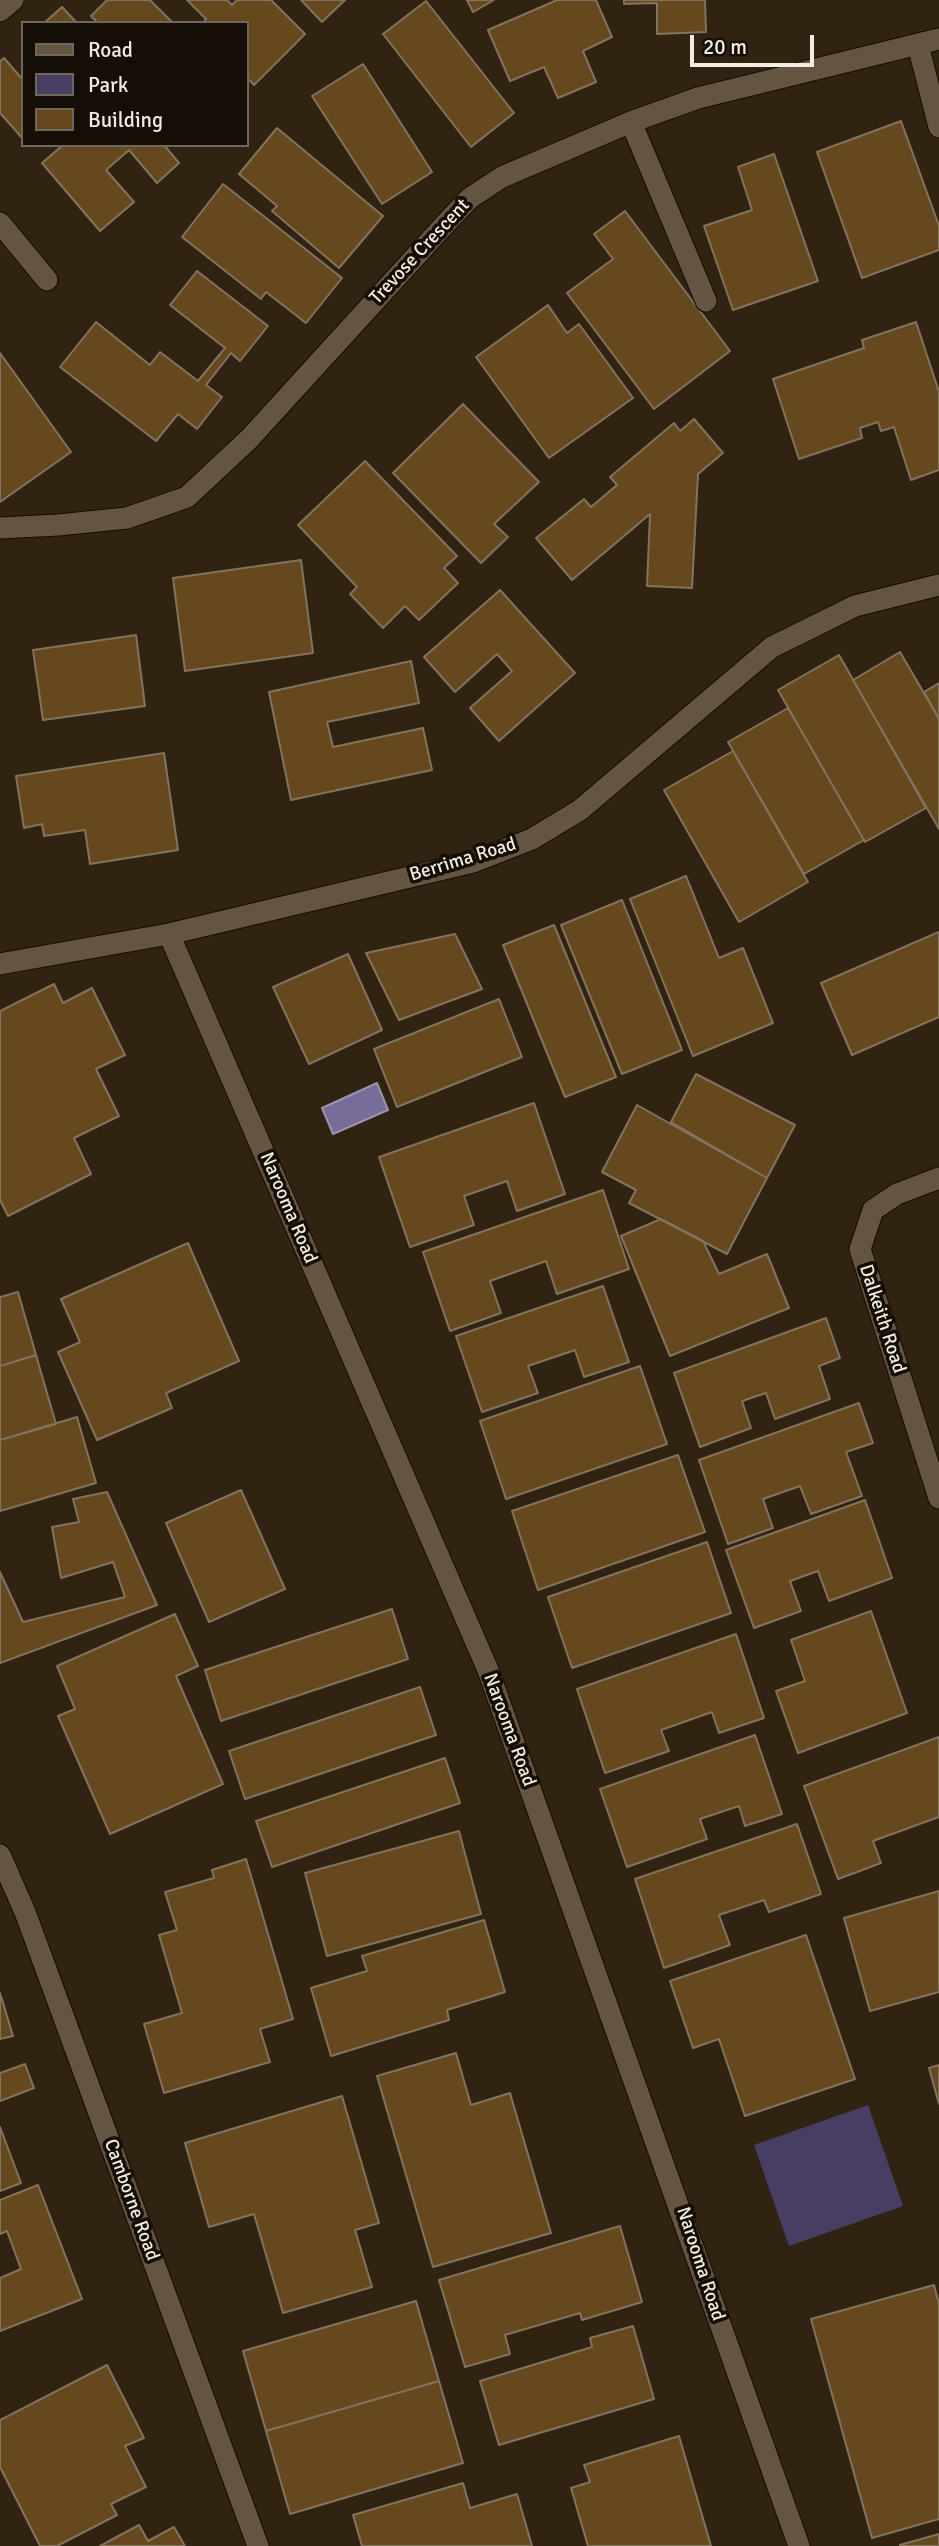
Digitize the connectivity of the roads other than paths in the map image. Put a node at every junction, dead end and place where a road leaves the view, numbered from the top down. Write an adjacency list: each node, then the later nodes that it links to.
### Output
1 (13, 0): 2 (street)
2 (0, 11)
3 (939, 40): 4 (street, Trevose Crescent)
4 (918, 45): 5 (street, Trevose Crescent); 6 (street)
5 (631, 122): 9 (street); 10 (street, Trevose Crescent)
6 (939, 127)
7 (0, 223): 8 (street)
8 (47, 280)
9 (706, 301)
10 (0, 528)
11 (939, 584): 12 (street, Berrima Road)
12 (169, 934): 13 (street, Berrima Road); 18 (street, Narooma Road)
13 (0, 964)
14 (939, 1178): 15 (street, Dalkeith Road)
15 (939, 1498)
16 (0, 1855): 17 (street, Camborne Road)
17 (258, 2546)
18 (799, 2546)

